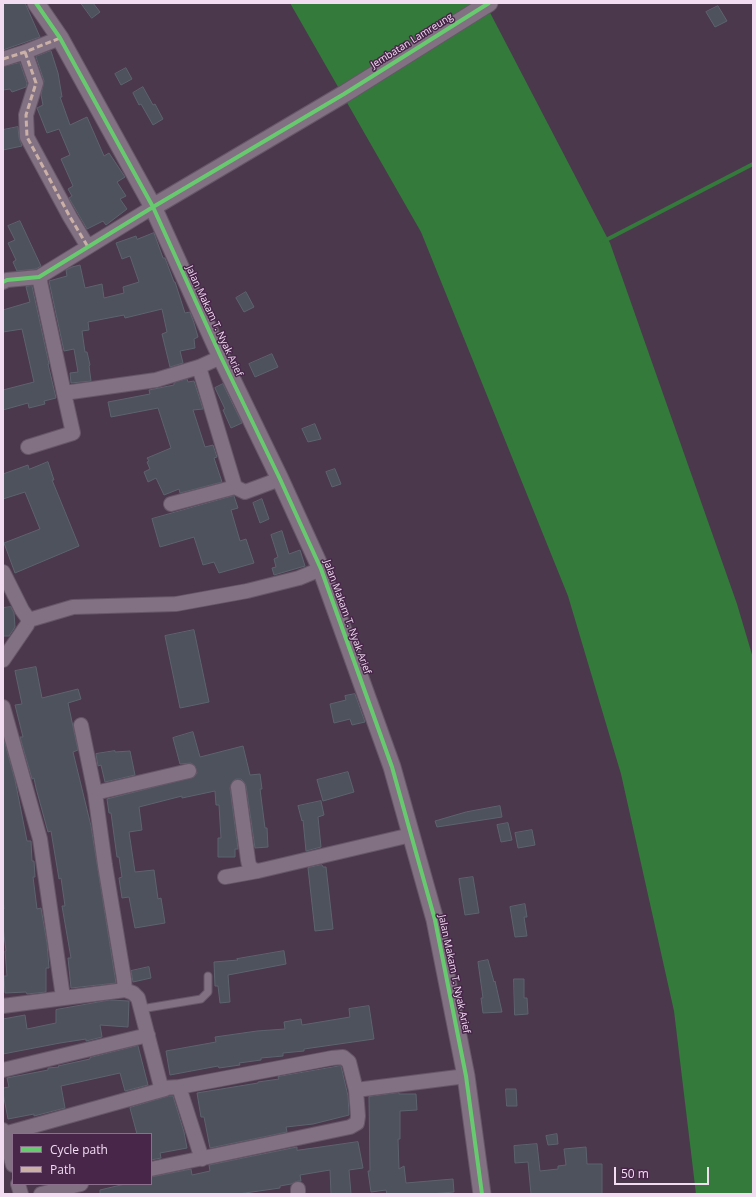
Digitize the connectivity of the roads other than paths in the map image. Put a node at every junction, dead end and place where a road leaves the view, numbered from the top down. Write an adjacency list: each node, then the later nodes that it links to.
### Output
1 (36, 3): 3 (street, Jalan Makam T. Nyak Arief)
2 (489, 3): 6 (street, Jembatan Lamreung)
3 (60, 38): 4 (street); 6 (street, Jalan Makam T. Nyak Arief)
4 (25, 52): 5 (street); 7 (street)
5 (3, 59)
6 (153, 207): 7 (street); 10 (street, Jalan Makam T. Nyak Arief)
7 (88, 247): 8 (street)
8 (39, 277): 9 (street); 12 (street)
9 (4, 278)
10 (221, 357): 11 (street); 14 (street, Jalan Makam T. Nyak Arief)
11 (199, 367): 12 (street); 15 (street)
12 (64, 392): 13 (street)
13 (28, 447)
14 (280, 479): 15 (street); 17 (street, Jalan Makam T. Nyak Arief)
15 (235, 487): 16 (street)
16 (171, 504)
17 (321, 569): 19 (street); 26 (street, Jalan Makam T. Nyak Arief)
18 (3, 572): 19 (street)
19 (29, 620): 20 (street)
20 (3, 660)
21 (3, 707): 31 (street)
22 (81, 725): 25 (street)
23 (189, 771): 25 (street)
24 (238, 787): 27 (street)
25 (95, 793): 30 (street)
26 (411, 835): 27 (street); 36 (street, Jalan Makam T. Nyak Arief)
27 (258, 871): 28 (street)
28 (225, 877)
29 (208, 976): 33 (lane)
30 (125, 990): 31 (street); 33 (street)
31 (63, 997): 32 (street)
32 (3, 1006)
33 (141, 1009): 34 (street)
34 (148, 1035): 35 (street); 38 (street)
35 (3, 1070)
36 (466, 1076): 39 (street); 46 (street, Jalan Makam T. Nyak Arief)
37 (179, 1087): 38 (street); 39 (street); 41 (street)
38 (165, 1089): 40 (street)
39 (356, 1090): 41 (street)
40 (4, 1132): 42 (street)
41 (202, 1159): 43 (street)
42 (12, 1161)
43 (152, 1169)
44 (77, 1188): 45 (street)
45 (40, 1194)
46 (482, 1194)

